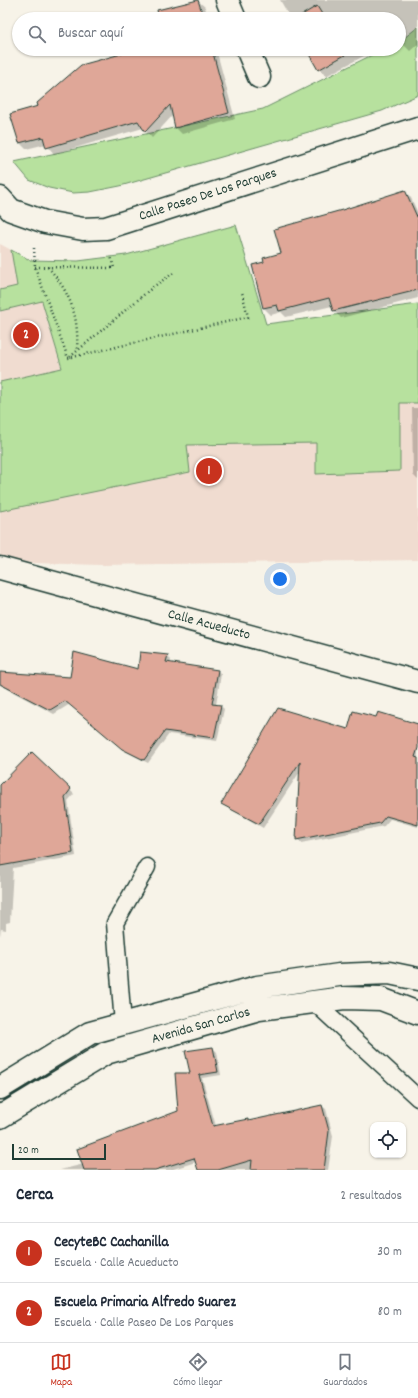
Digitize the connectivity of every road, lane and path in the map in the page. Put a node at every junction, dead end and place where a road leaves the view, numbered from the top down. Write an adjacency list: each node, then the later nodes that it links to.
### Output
1 (227, 0): 2 (street)
2 (232, 12)
3 (250, 56): 4 (street)
4 (259, 77)
5 (418, 128): 7 (street, Calle Paseo De Los Parques)
6 (0, 198): 7 (street, Calle Paseo De Los Parques)
7 (32, 218): 8 (path)
8 (35, 267): 9 (path); 14 (path)
9 (48, 267): 10 (path); 13 (path)
10 (114, 268)
11 (175, 272): 13 (path)
12 (242, 292): 14 (path)
13 (77, 351): 14 (path)
14 (68, 358)
15 (0, 568): 16 (street, Calle Acueducto)
16 (418, 682)
17 (147, 867): 23 (lane)
18 (339, 975): 19 (street, Avenida San Carlos); 20 (street); 23 (street, Avenida San Carlos)
19 (418, 979)
20 (344, 998): 21 (street, Avenida San Carlos); 22 (street, Avenida San Carlos)
21 (314, 1002): 25 (lane); 26 (street, Avenida San Carlos)
22 (418, 1013)
23 (123, 1024): 24 (street, Avenida San Carlos)
24 (0, 1088)
25 (418, 1098)
26 (0, 1117)

